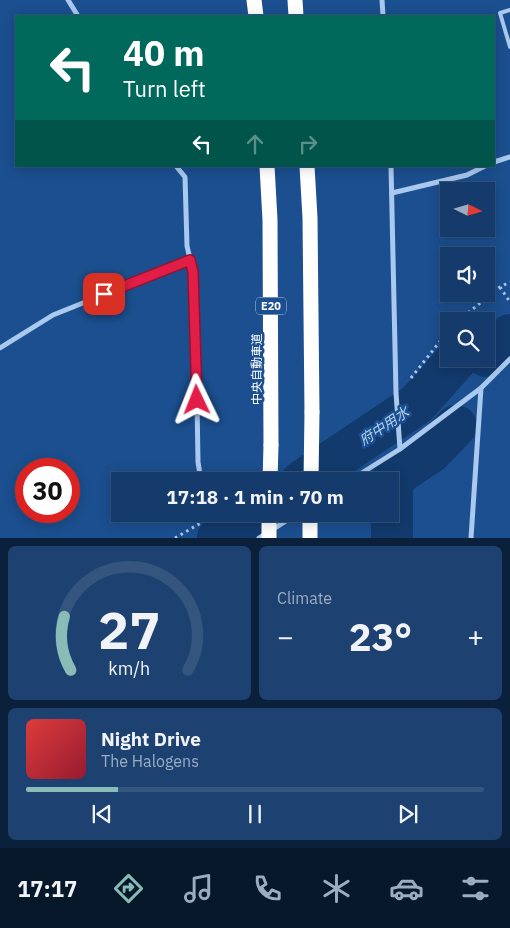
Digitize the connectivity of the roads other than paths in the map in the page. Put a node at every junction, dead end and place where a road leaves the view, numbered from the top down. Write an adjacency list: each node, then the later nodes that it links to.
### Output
1 (68, 0): 6 (street)
2 (254, 0): 7 (highway)
3 (295, 0): 8 (highway)
4 (382, 0): 9 (street)
5 (510, 10): 10 (lane)
6 (77, 15)
7 (256, 15)
8 (296, 15)
9 (383, 15)
10 (510, 47)
11 (510, 157): 12 (street)
12 (495, 162)
13 (177, 167): 19 (street)
14 (267, 167): 25 (highway, 中央自動車道 / E20, bridge)
15 (307, 167): 26 (highway, bridge)
16 (391, 167): 18 (street)
17 (483, 167): 18 (street)
18 (392, 194): 23 (street)
19 (190, 260): 20 (street); 24 (street)
20 (0, 348)
21 (510, 359): 22 (street)
22 (481, 388): 23 (street); 34 (street)
23 (400, 450): 27 (street)
24 (200, 472)
25 (270, 472)
26 (311, 472)
27 (364, 472)
28 (269, 522): 32 (highway, bridge)
29 (285, 522): 31 (street)
30 (310, 522): 33 (highway)
31 (259, 538)
32 (268, 538)
33 (310, 538)
34 (471, 538)

